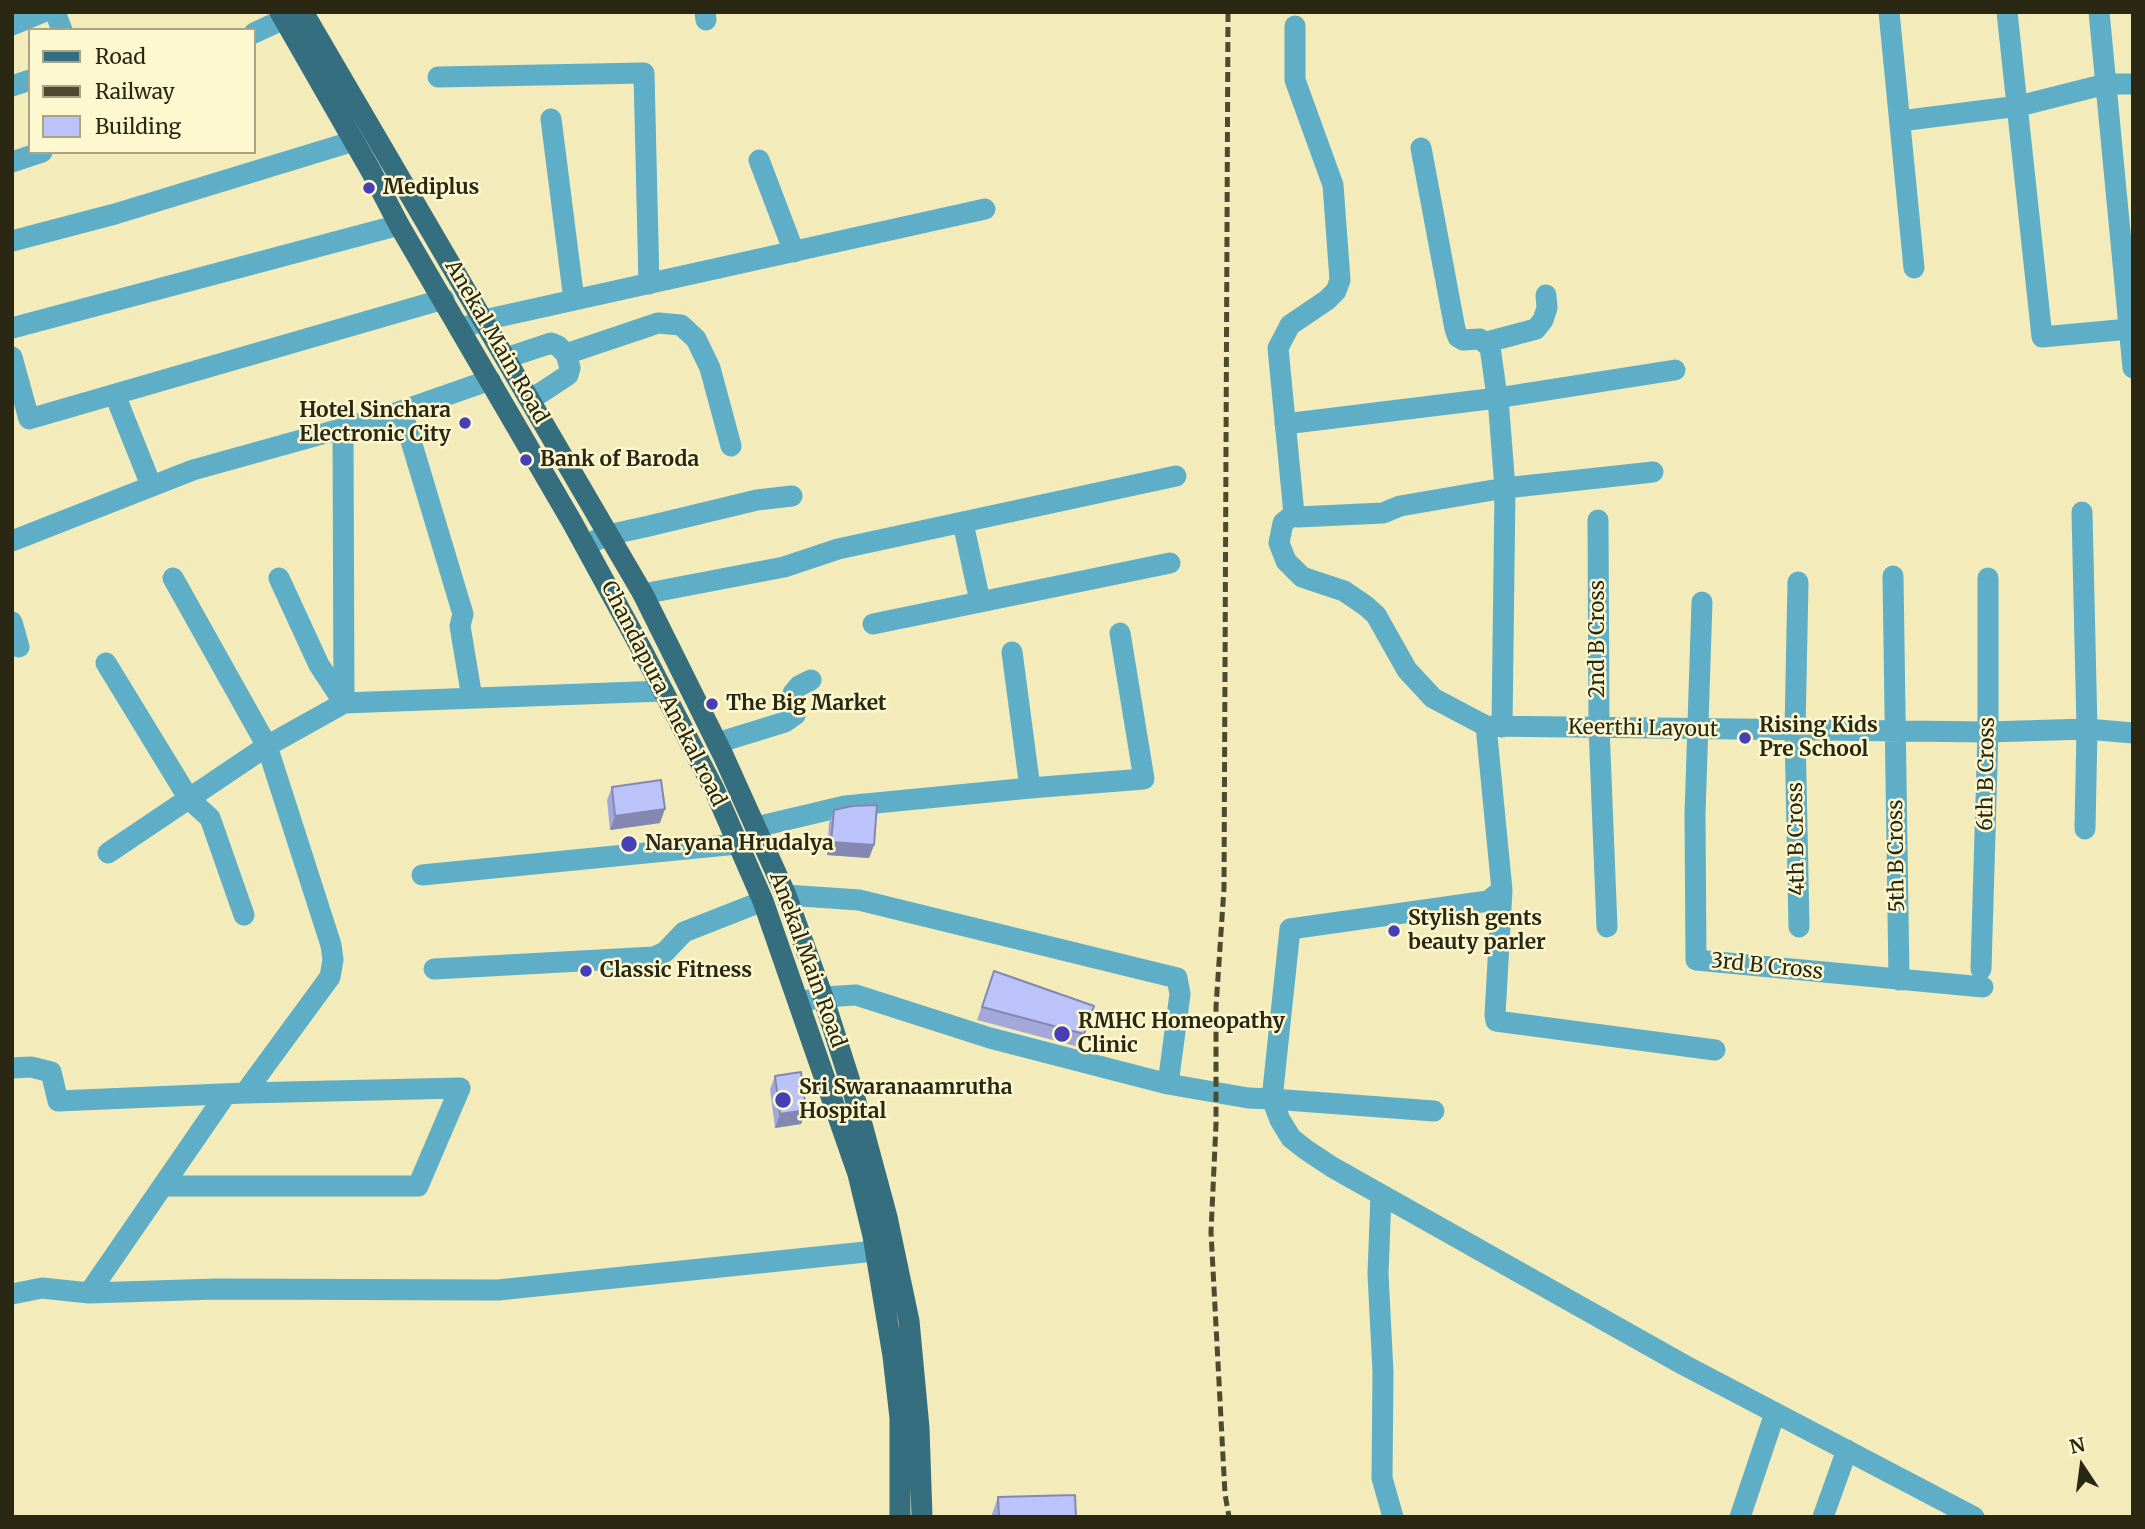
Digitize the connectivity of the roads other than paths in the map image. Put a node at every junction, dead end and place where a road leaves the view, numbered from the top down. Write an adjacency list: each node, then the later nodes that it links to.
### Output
1 (43, 12): 6 (street)
2 (1889, 12): 14 (street)
3 (2007, 12): 12 (street)
4 (2099, 12): 10 (street)
5 (289, 14): 8 (street); 15 (main road, Chandapura Anekal road); 29 (main road, Anekal Main Road)
6 (12, 25)
7 (1295, 26): 45 (street)
8 (256, 32)
9 (438, 77): 25 (street)
10 (2106, 84): 11 (street); 12 (street); 32 (street)
11 (2133, 84)
12 (2019, 106): 14 (street); 32 (street)
13 (551, 118): 28 (street)
14 (1899, 121): 24 (street)
15 (354, 141): 21 (main road, Chandapura Anekal road); 22 (street)
16 (1421, 148): 33 (street)
17 (36, 154): 19 (street)
18 (759, 160): 23 (street)
19 (12, 162)
20 (985, 209): 23 (street)
21 (399, 225): 27 (main road, Chandapura Anekal road); 30 (street)
22 (12, 241)
23 (794, 251): 25 (street)
24 (1914, 268)
25 (649, 284): 28 (street)
26 (1546, 295): 33 (street)
27 (444, 299): 31 (main road, Chandapura Anekal road); 40 (street)
28 (574, 300): 29 (street)
29 (484, 320): 31 (street); 36 (main road, Anekal Main Road)
30 (12, 328)
31 (460, 329): 39 (main road, Chandapura Anekal road)
32 (2129, 329): 37 (street)
33 (1486, 342): 41 (street)
34 (566, 354): 36 (street); 42 (street); 47 (street)
35 (12, 357): 44 (street)
36 (506, 358): 42 (main road, Anekal Main Road)
37 (2133, 368)
38 (1675, 370): 41 (street)
39 (490, 380): 43 (street); 59 (main road, Chandapura Anekal road)
40 (115, 395): 44 (street); 50 (street)
41 (1497, 398): 45 (street); 51 (street)
42 (530, 400): 57 (main road, Anekal Main Road)
43 (402, 411): 46 (street); 77 (street)
44 (20, 422)
45 (1285, 424): 54 (street)
46 (343, 428): 50 (street); 78 (street)
47 (731, 446)
48 (1653, 472): 51 (street)
49 (1176, 477): 56 (street)
50 (151, 485): 58 (street)
51 (1506, 488): 54 (street); 79 (street)
52 (792, 496): 57 (street)
53 (2082, 512): 81 (street)
54 (1294, 514): 79 (street)
55 (1598, 520): 80 (street, 2nd B Cross)
56 (963, 523): 66 (street); 67 (street)
57 (608, 535): 59 (street); 66 (main road, Anekal Main Road)
58 (12, 541)
59 (584, 545): 76 (main road, Chandapura Anekal road)
60 (1170, 563): 67 (street)
61 (1893, 576): 84 (street, 5th B Cross)
62 (173, 578): 88 (street)
63 (279, 578): 78 (street)
64 (1988, 578): 85 (street, 6th B Cross)
65 (1798, 582): 83 (street, 4th B Cross)
66 (643, 594): 87 (main road, Anekal Main Road)
67 (980, 601): 70 (street)
68 (1702, 602): 82 (street)
69 (12, 622): 72 (street)
70 (873, 624)
71 (1120, 633): 89 (street)
72 (19, 647)
73 (1012, 652): 89 (street)
74 (106, 663): 90 (street)
75 (811, 680): 87 (street)
76 (663, 691): 77 (street); 93 (main road, Chandapura Anekal road)
77 (472, 698): 78 (street)
78 (344, 704): 88 (street)
79 (1494, 727): 80 (street, Keerthi Layout); 97 (street)
80 (1598, 727): 82 (street, Keerthi Layout); 100 (street, 2nd B Cross)
81 (2087, 729): 85 (street, Keerthi Layout); 86 (street, Keerthi Layout); 92 (street)
82 (1697, 730): 83 (street, Keerthi Layout); 104 (street, 3rd B Cross)
83 (1795, 730): 84 (street, Keerthi Layout); 101 (street, 4th B Cross)
84 (1895, 732): 85 (street, Keerthi Layout); 104 (street, 5th B Cross)
85 (1988, 732): 103 (street, 6th B Cross)
86 (2133, 733)
87 (717, 743): 91 (main road, Anekal Main Road)
88 (267, 746): 90 (street); 110 (street)
89 (1030, 788): 91 (street)
90 (188, 799): 94 (street); 99 (street)
91 (756, 827): 96 (main road, Anekal Main Road)
92 (2085, 829)
93 (737, 844): 95 (street); 98 (main road, Chandapura Anekal road)
94 (108, 853)
95 (422, 875)
96 (786, 895): 105 (main road, Anekal Main Road); 109 (street)
97 (1495, 896): 107 (street); 111 (street)
98 (763, 901): 102 (street); 106 (main road, Chandapura Anekal road)
99 (244, 915)
100 (1607, 927)
101 (1798, 928)
102 (434, 969)
103 (1982, 978): 104 (street, 3rd B Cross)
104 (1899, 980)
105 (823, 997): 106 (street); 109 (street); 121 (main road, Anekal Main Road)
106 (800, 1002): 115 (main road, Chandapura Anekal road)
107 (1715, 1050)
108 (12, 1068): 110 (street)
109 (1168, 1083): 111 (street)
110 (236, 1094): 113 (street); 113 (street)
111 (1272, 1099): 112 (street); 114 (street)
112 (1434, 1111)
113 (164, 1186): 116 (street)
114 (1381, 1195): 118 (street); 122 (street)
115 (876, 1251): 116 (street); 120 (main road, Chandapura Anekal road)
116 (89, 1293): 117 (street)
117 (12, 1294)
118 (1775, 1413): 119 (street); 123 (street)
119 (1847, 1450): 124 (street); 125 (street)
120 (900, 1517)
121 (922, 1517)
122 (1393, 1517)
123 (1740, 1517)
124 (1822, 1517)
125 (1974, 1517)

